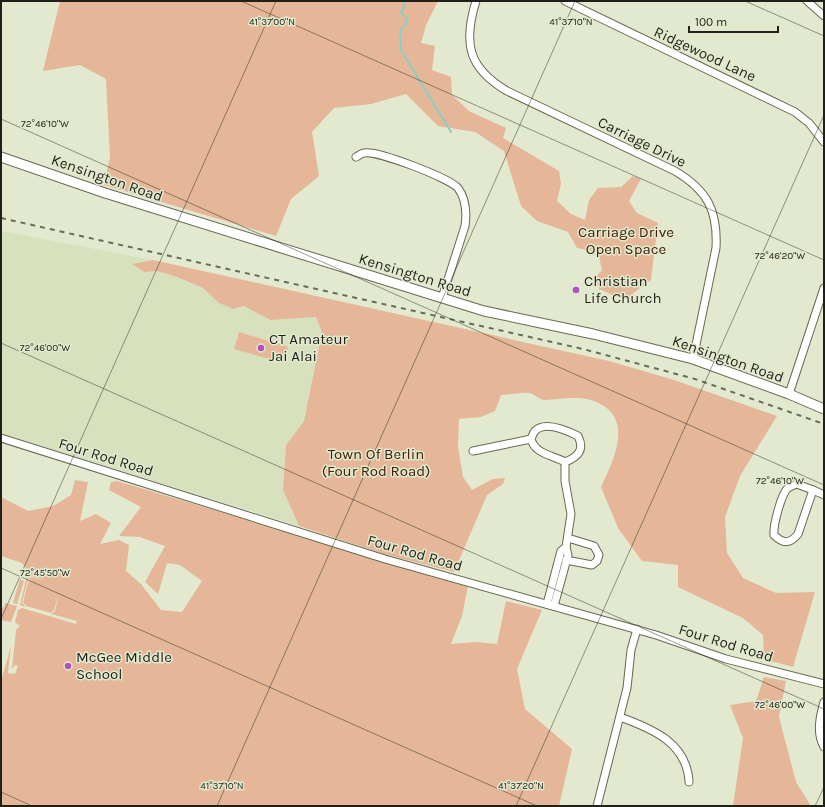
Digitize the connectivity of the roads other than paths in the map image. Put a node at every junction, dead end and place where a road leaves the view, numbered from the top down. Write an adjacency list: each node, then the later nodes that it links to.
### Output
1 (476, 1): 11 (street, Carriage Drive)
2 (565, 1): 5 (street, Ridgewood Lane)
3 (807, 1): 4 (street)
4 (824, 16)
5 (824, 142)
6 (1, 157): 9 (street, Kensington Road)
7 (356, 157): 9 (street)
8 (824, 288): 10 (street)
9 (442, 298): 11 (street, Kensington Road)
10 (820, 313): 12 (street)
11 (693, 359): 12 (street, Kensington Road)
12 (789, 394): 13 (street, Kensington Road)
13 (824, 409)
14 (1, 438): 23 (street, Four Rod Road)
15 (531, 440): 16 (street); 17 (street); 17 (street)
16 (473, 451)
17 (565, 462): 20 (street)
18 (813, 490): 18 (street); 19 (street)
19 (824, 495)
20 (568, 538): 21 (street); 22 (street)
21 (566, 547): 22 (street); 23 (street)
22 (566, 560): 23 (street)
23 (550, 605): 24 (street, Four Rod Road)
24 (637, 629): 25 (street, Four Rod Road); 27 (street)
25 (824, 684)
26 (824, 702): 28 (street)
27 (620, 717): 29 (street); 30 (street)
28 (824, 747)
29 (689, 782)
30 (597, 806)

